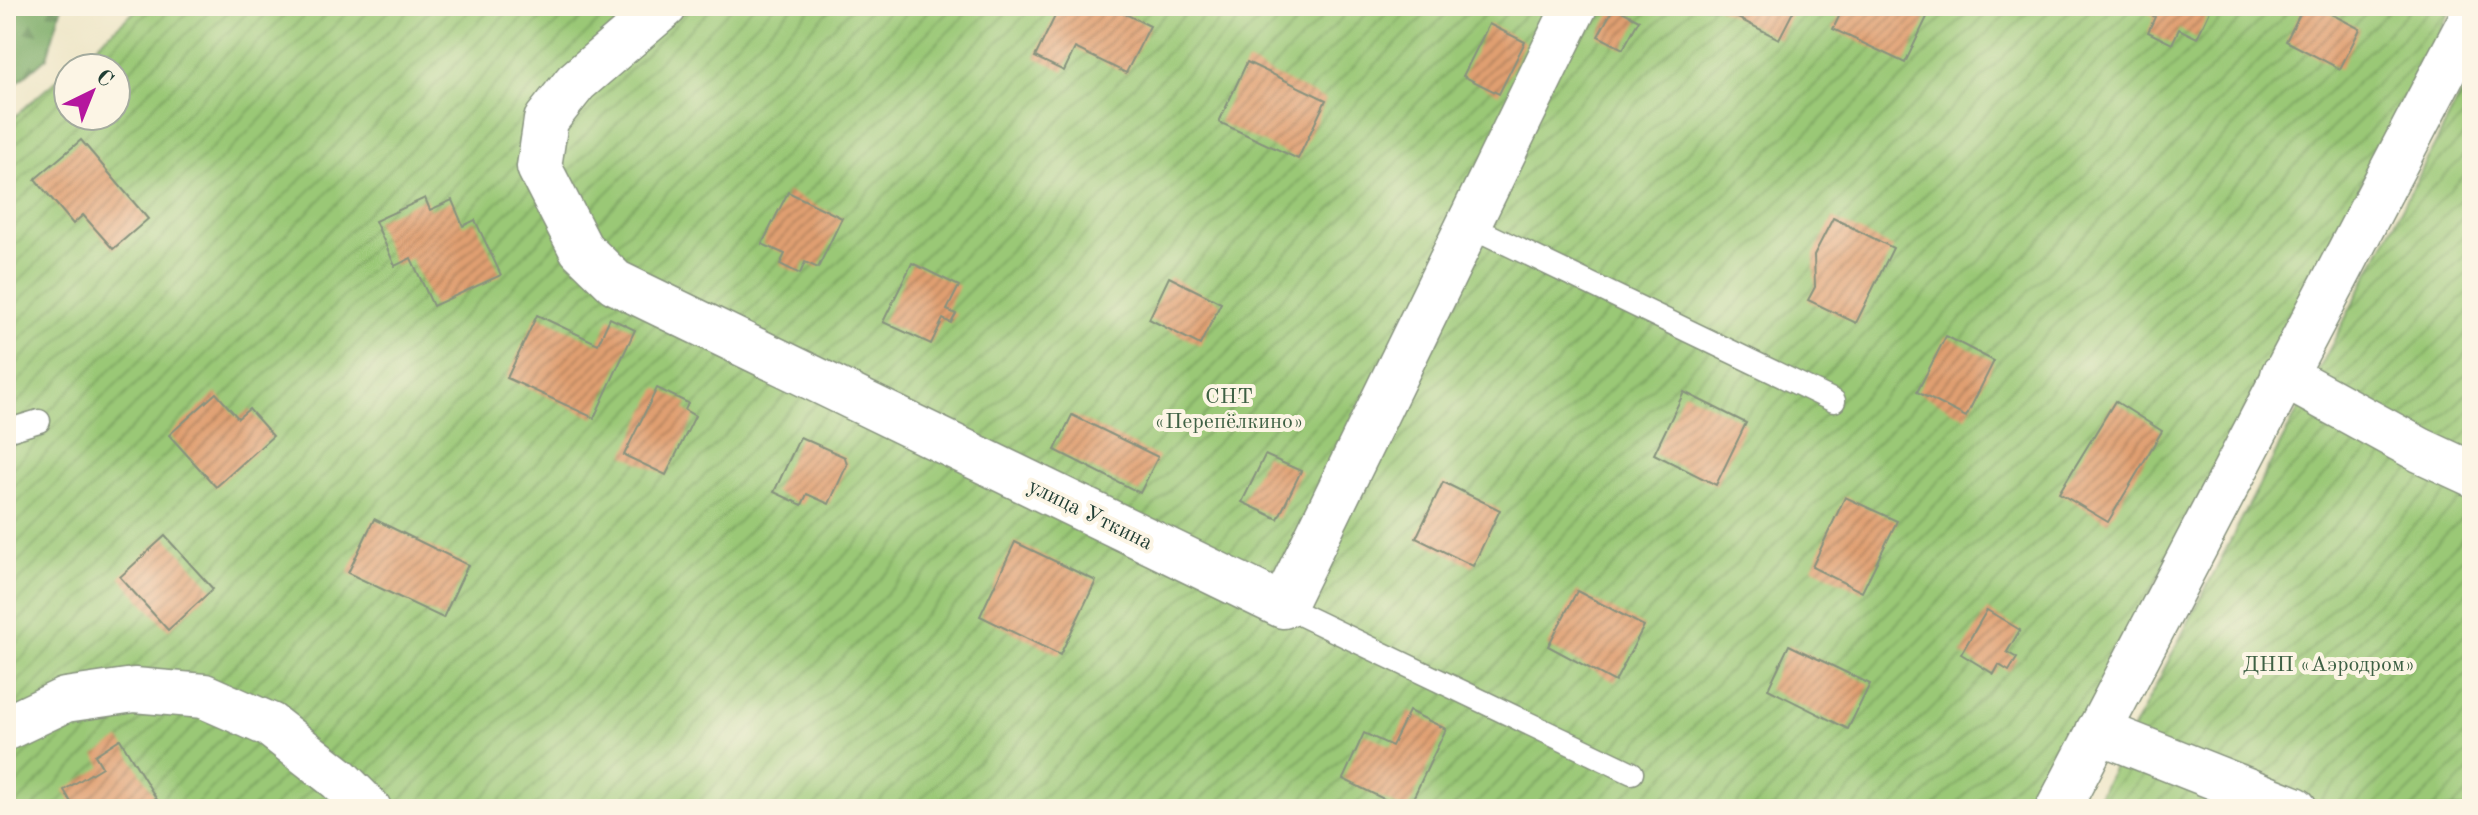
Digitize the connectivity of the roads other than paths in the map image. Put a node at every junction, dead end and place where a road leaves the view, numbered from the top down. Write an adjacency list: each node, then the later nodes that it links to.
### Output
1 (665, 6): 10 (street, улица Уткина)
2 (1575, 6): 4 (street)
3 (2467, 39): 5 (street)
4 (1470, 226): 6 (lane); 10 (street)
5 (2283, 375): 9 (street); 12 (street)
6 (1834, 401)
7 (39, 421): 8 (lane)
8 (6, 431)
9 (2472, 474)
10 (1283, 606): 13 (lane)
11 (6, 728): 14 (street)
12 (2098, 731): 15 (street); 16 (street)
13 (1632, 773)
14 (369, 809)
15 (2058, 809)
16 (2295, 809)

